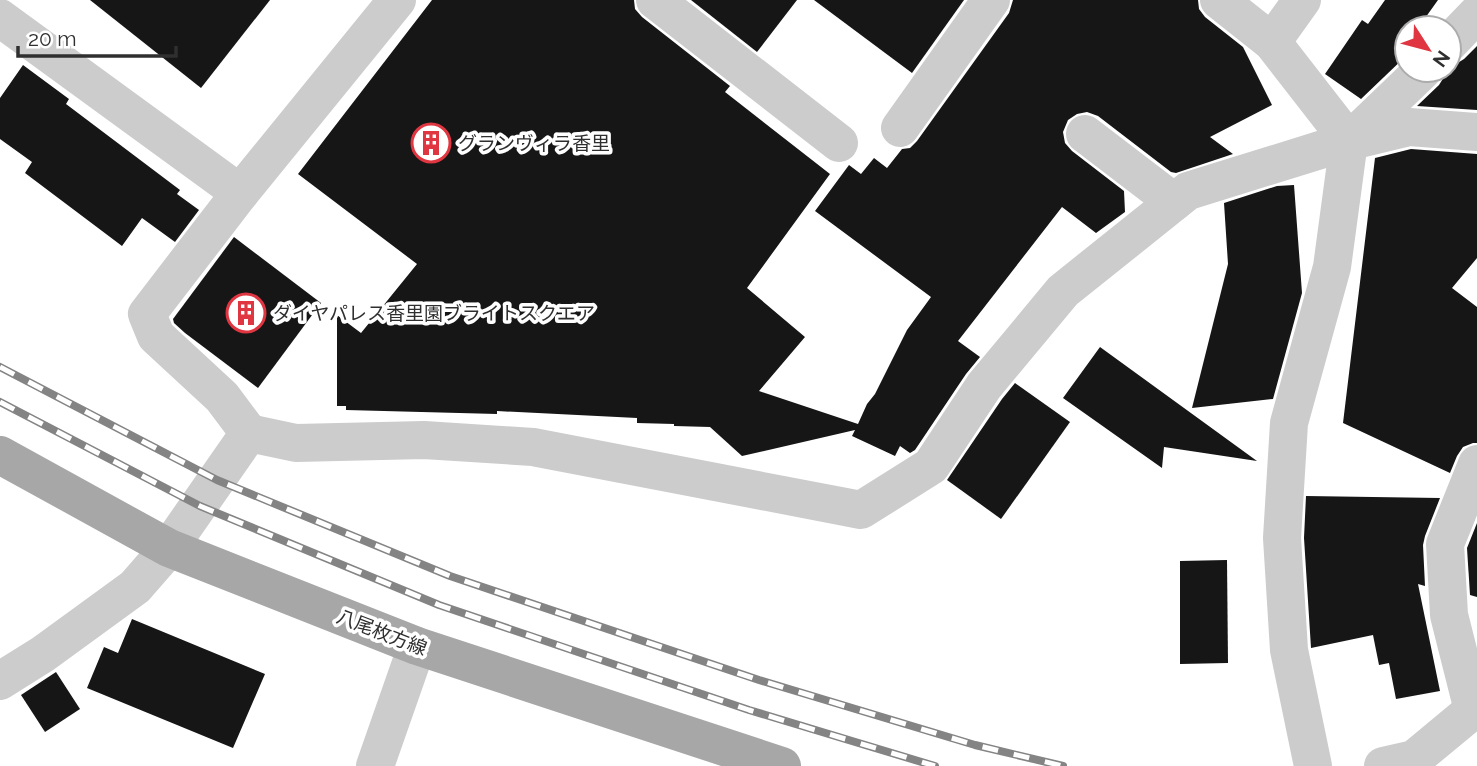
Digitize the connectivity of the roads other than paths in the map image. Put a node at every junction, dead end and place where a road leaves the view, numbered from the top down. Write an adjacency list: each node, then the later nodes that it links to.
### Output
1 (397, 0): 16 (street)
2 (655, 0): 15 (street)
3 (991, 0): 11 (street)
4 (1219, 0): 9 (street)
5 (1302, 0): 9 (street)
6 (1477, 14): 8 (street)
7 (0, 18): 16 (street)
8 (1463, 28)
9 (1272, 42): 14 (street)
10 (1408, 84): 14 (street)
11 (900, 128)
12 (1477, 132): 14 (street)
13 (1085, 134): 17 (street)
14 (1349, 141): 17 (street); 27 (street)
15 (839, 143)
16 (240, 193): 18 (street)
17 (1174, 202): 18 (street)
18 (249, 433): 21 (street)
19 (0, 455): 21 (main road, 八尾枚方線)
20 (1476, 467): 24 (street)
21 (169, 548): 22 (main road, 八尾枚方線); 23 (street)
22 (417, 646): 25 (street); 26 (main road, 八尾枚方線)
23 (0, 681)
24 (1475, 710): 28 (street)
25 (375, 766)
26 (782, 766)
27 (1312, 766)
28 (1383, 766)

